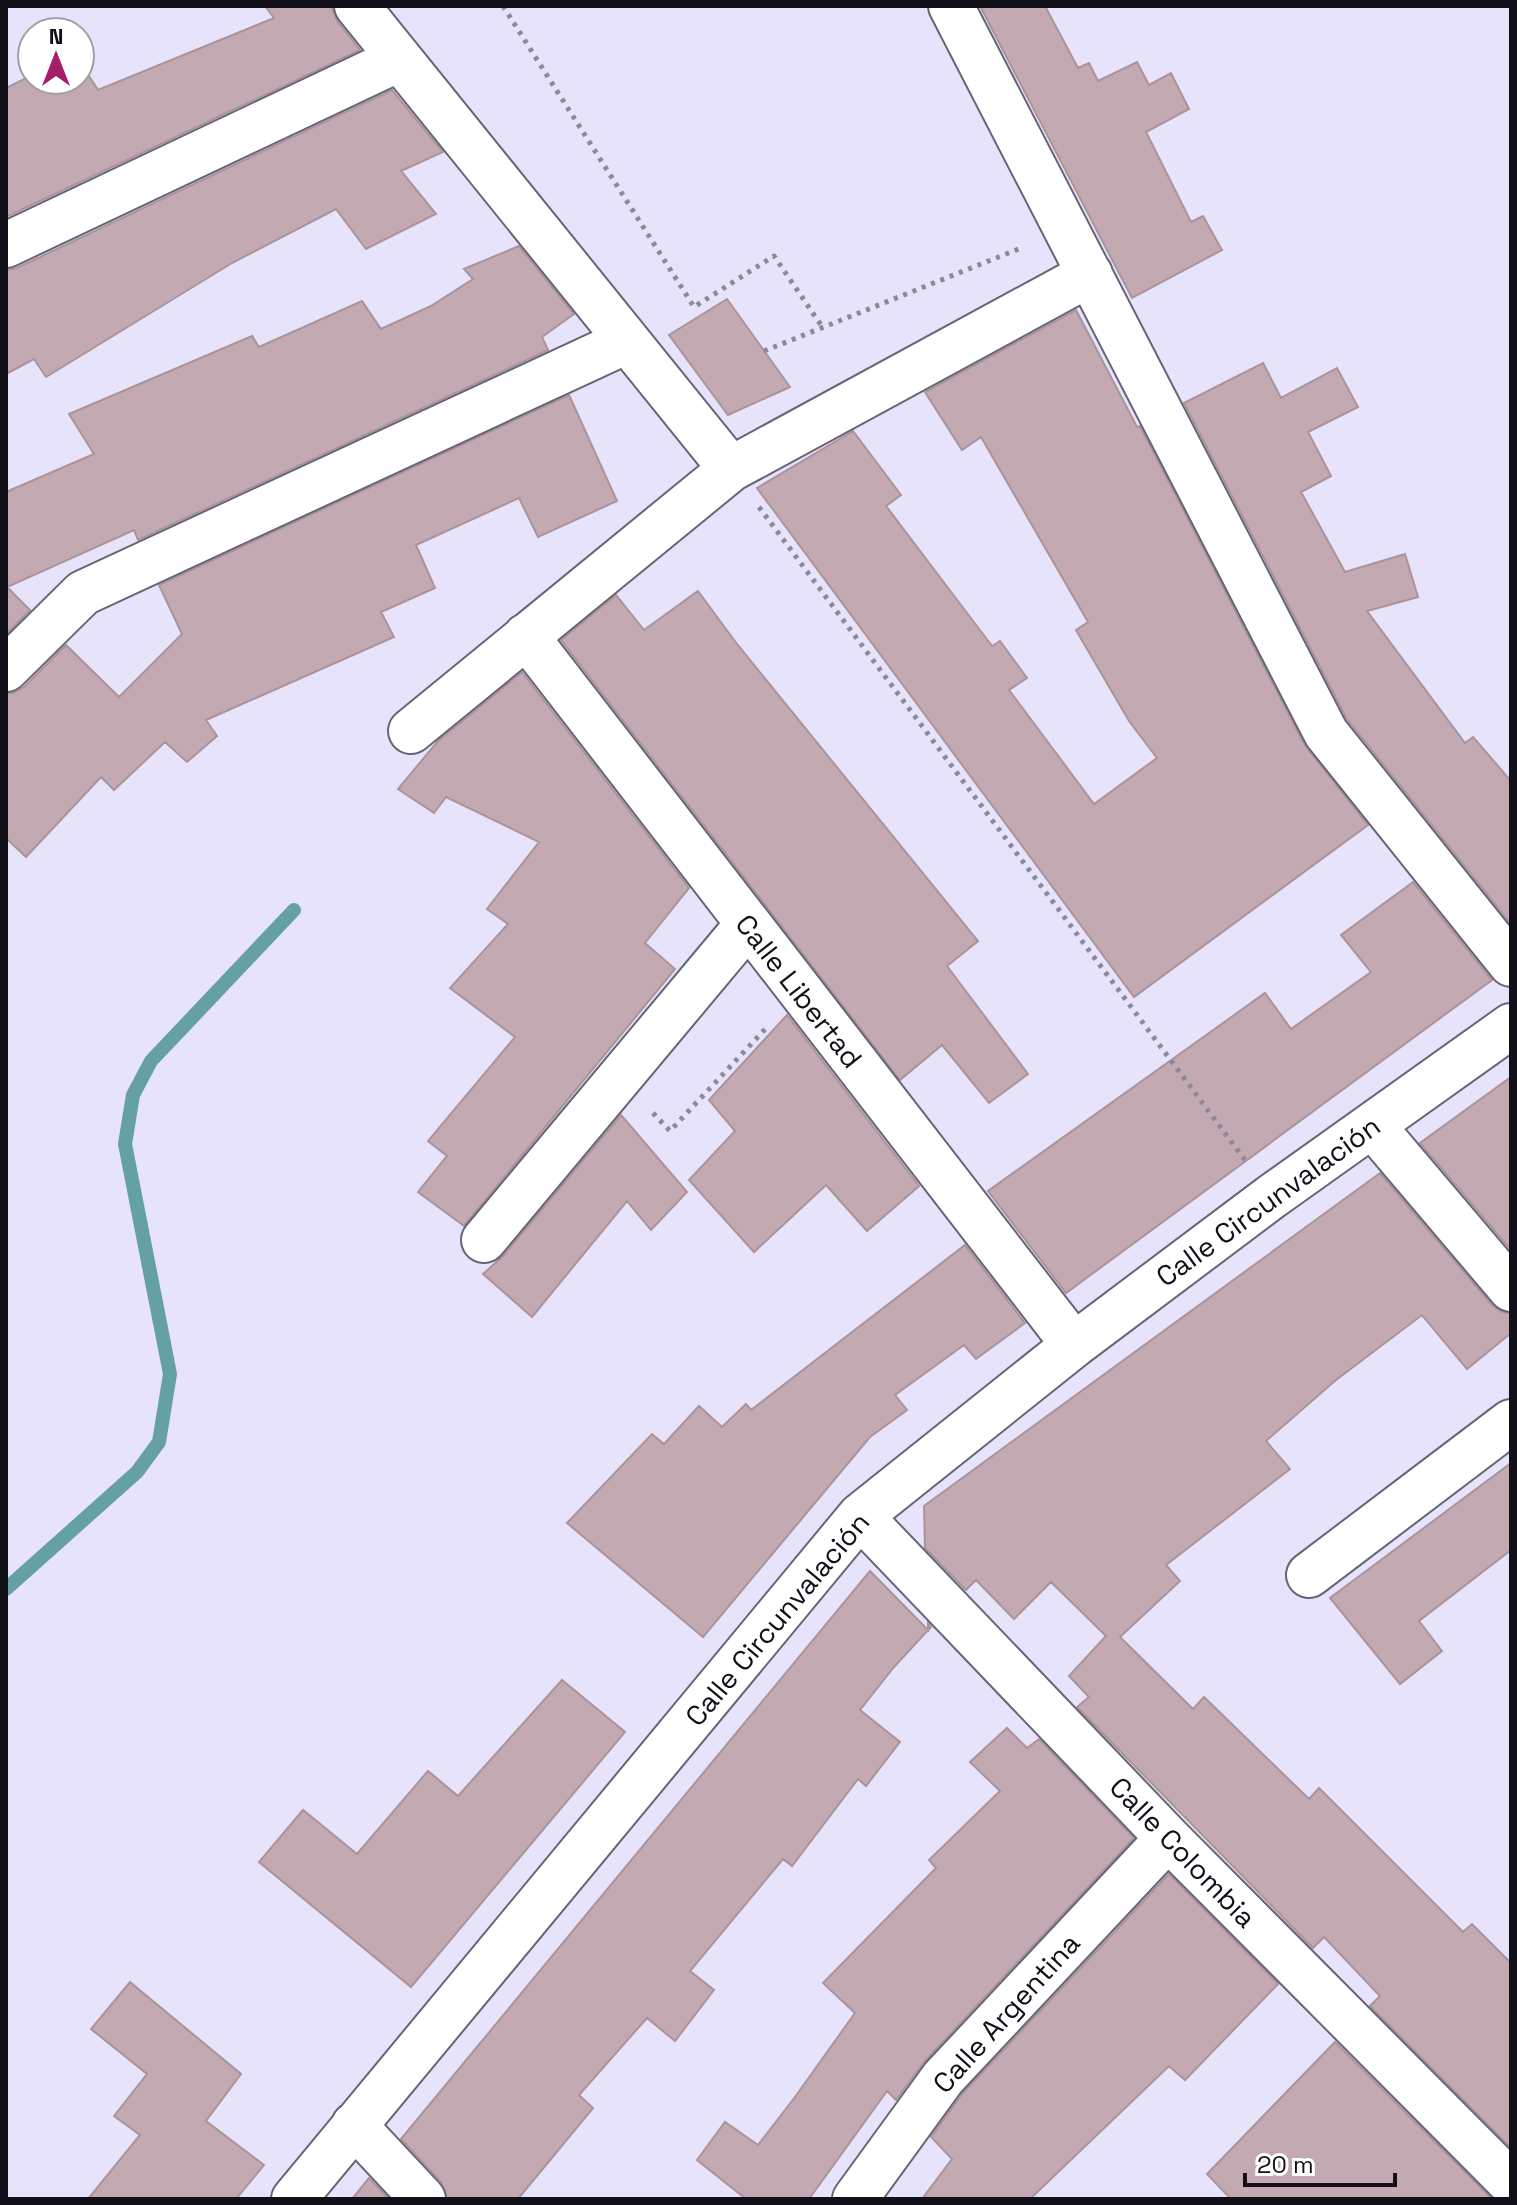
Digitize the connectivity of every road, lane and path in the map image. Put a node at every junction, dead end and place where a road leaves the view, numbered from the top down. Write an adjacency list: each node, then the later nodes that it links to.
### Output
1 (357, 6): 4 (street)
2 (503, 6): 8 (path)
3 (951, 6): 5 (street)
4 (399, 59): 6 (street); 9 (street)
5 (1066, 229): 7 (street); 8 (path)
6 (6, 245)
7 (1090, 274): 11 (street); 16 (street)
8 (823, 328): 10 (path)
9 (627, 341): 11 (street); 13 (street)
10 (764, 351)
11 (731, 469): 12 (street); 21 (path)
12 (526, 636): 14 (street); 15 (street, Calle Libertad)
13 (6, 669)
14 (411, 731)
15 (748, 924): 17 (street, Calle Libertad); 19 (street)
16 (1511, 964)
17 (800, 992): 19 (path); 24 (street, Calle Libertad)
18 (1511, 1026): 20 (street, Calle Circunvalación)
19 (620, 1077): 22 (street)
20 (1372, 1125): 21 (street, Calle Circunvalación); 23 (street)
21 (1271, 1197): 24 (street, Calle Circunvalación)
22 (484, 1240)
23 (1511, 1289)
24 (1074, 1345): 26 (street, Calle Circunvalación)
25 (1511, 1422): 27 (street)
26 (860, 1516): 28 (street, Calle Colombia); 29 (street, Calle Circunvalación)
27 (1309, 1575)
28 (1168, 1838): 30 (street, Calle Colombia); 33 (street, Calle Argentina)
29 (354, 2125): 31 (street, Calle Circunvalación); 32 (street)
30 (1511, 2183)
31 (294, 2199)
32 (423, 2199)
33 (855, 2199)

